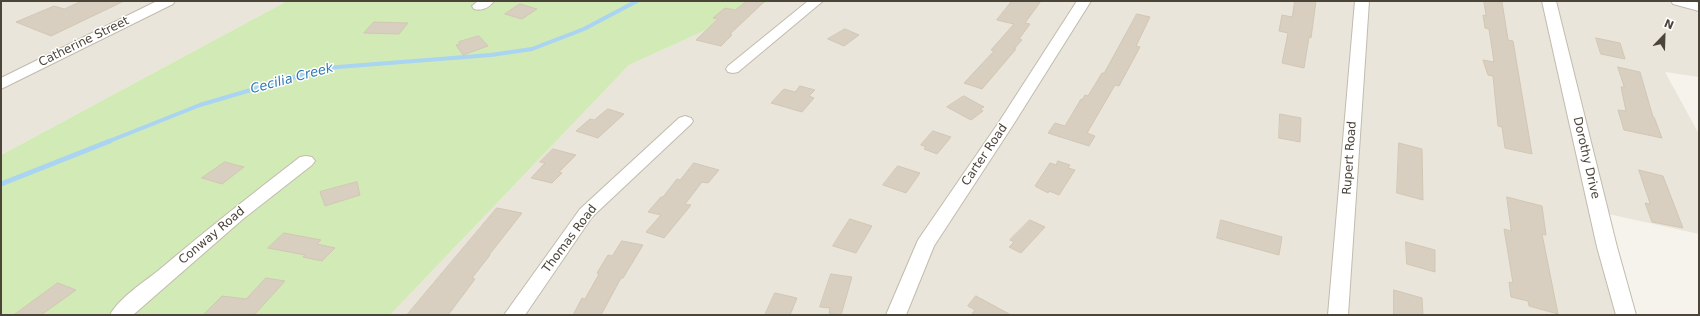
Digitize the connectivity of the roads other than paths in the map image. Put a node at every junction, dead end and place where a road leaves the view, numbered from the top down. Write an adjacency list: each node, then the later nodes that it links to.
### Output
1 (168, 1): 9 (street, Catherine Street)
2 (816, 1): 8 (street)
3 (1084, 1): 14 (street, Carter Road)
4 (1362, 1): 15 (street, Rupert Road)
5 (1549, 1): 16 (street, Dorothy Drive)
6 (1678, 1): 7 (street)
7 (1699, 7)
8 (733, 69)
9 (1, 84)
10 (685, 121): 13 (street, Thomas Road)
11 (306, 161): 12 (street, Conway Road)
12 (120, 315)
13 (514, 315)
14 (896, 315)
15 (1338, 315)
16 (1626, 315)

